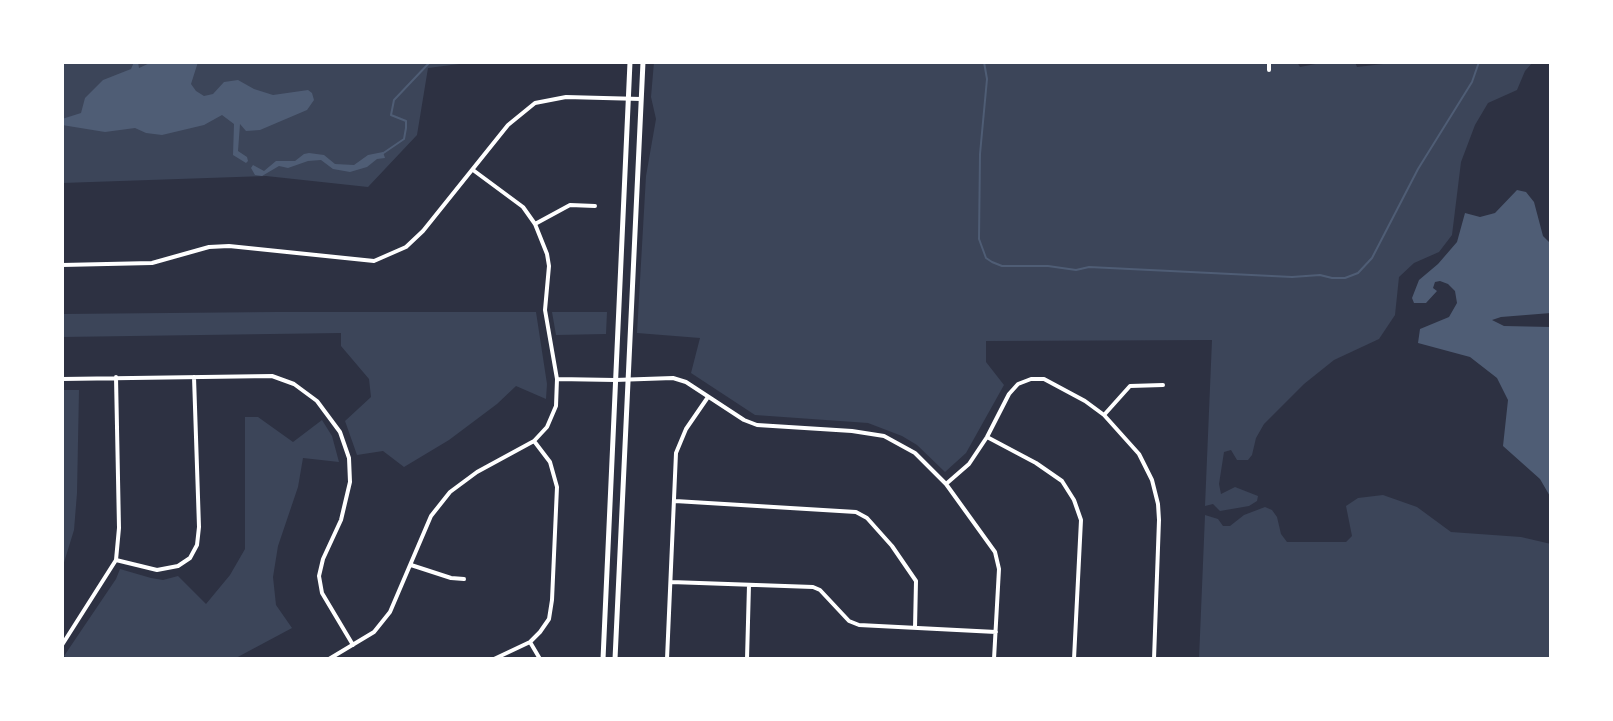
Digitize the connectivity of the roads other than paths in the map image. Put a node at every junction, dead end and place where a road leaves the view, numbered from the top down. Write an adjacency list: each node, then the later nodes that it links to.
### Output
1 (630, 62): 5 (main road)
2 (643, 62): 6 (main road)
3 (1269, 62): 4 (street)
4 (1269, 70)
5 (628, 98): 6 (street); 7 (street); 16 (main road)
6 (641, 99): 13 (main road)
7 (473, 170): 9 (street); 10 (street)
8 (595, 206): 9 (street)
9 (535, 224): 15 (street)
10 (62, 265)
11 (193, 376): 12 (street); 24 (street); 33 (street)
12 (116, 377): 14 (street); 24 (street)
13 (627, 378): 16 (street); 18 (street); 38 (main road)
14 (62, 379)
15 (557, 379): 16 (street); 21 (street)
16 (615, 380): 37 (main road)
17 (1163, 385): 19 (street)
18 (708, 397): 22 (street); 23 (street)
19 (1104, 415): 20 (street); 43 (street)
20 (987, 437): 22 (street); 42 (street)
21 (534, 441): 25 (street); 31 (street)
22 (946, 484): 30 (street)
23 (675, 501): 27 (street); 29 (street)
24 (116, 560): 32 (street)
25 (411, 565): 26 (street); 33 (street)
26 (464, 579)
27 (671, 582): 28 (street); 39 (street)
28 (749, 585): 29 (street); 40 (street)
29 (915, 628): 30 (street)
30 (996, 632): 41 (street)
31 (530, 642): 35 (street); 36 (street)
32 (62, 645)
33 (353, 645): 34 (street)
34 (329, 659)
35 (494, 659)
36 (540, 659)
37 (603, 659)
38 (615, 659)
39 (667, 659)
40 (747, 659)
41 (994, 659)
42 (1074, 659)
43 (1154, 659)

